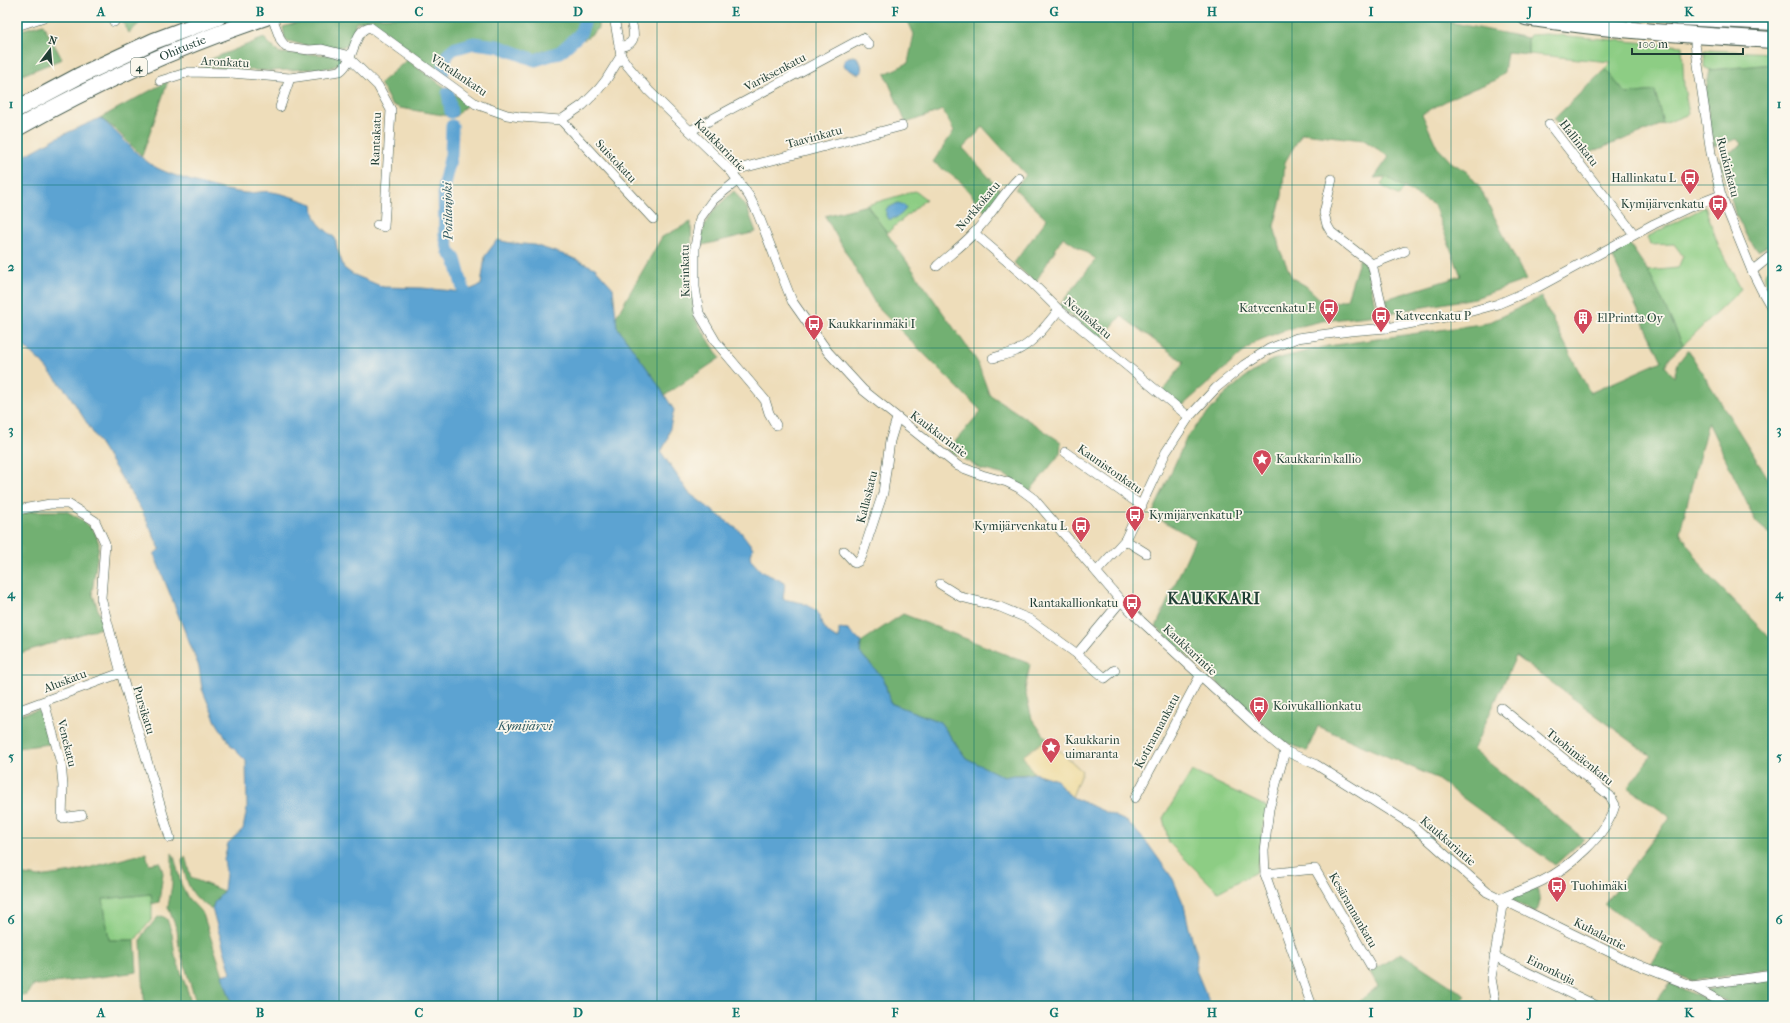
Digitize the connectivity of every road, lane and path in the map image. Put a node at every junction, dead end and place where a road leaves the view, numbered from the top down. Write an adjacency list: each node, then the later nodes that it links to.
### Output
1 (44, 17): 10 (street)
2 (218, 17): 19 (highway, Ohitustie / 4)
3 (266, 17): 24 (highway, Ohitustie / 4)
4 (272, 17): 16 (street)
5 (614, 17): 15 (street, Kaukkarintie)
6 (630, 17): 15 (street)
7 (1526, 17): 12 (highway)
8 (1679, 17): 9 (highway)
9 (1773, 22)
10 (17, 26)
11 (362, 31): 16 (street, Aronkatu); 21 (street, Virtalankatu)
12 (1773, 40)
13 (1695, 44): 30 (street, Ruukinkatu)
14 (869, 45): 25 (street, Variksenkatu)
15 (620, 52): 21 (street); 25 (street, Kaukkarintie)
16 (351, 58): 17 (street, Aronkatu); 32 (street, Rantakatu)
17 (290, 78): 18 (street, Aronkatu); 20 (street)
18 (160, 81)
19 (21, 105)
20 (280, 107)
21 (561, 120): 31 (street, Suistokatu)
22 (1549, 124): 34 (street, Hallinkatu)
23 (902, 126): 26 (street, Taavinkatu)
24 (17, 128)
25 (690, 131): 26 (street, Kaukkarintie)
26 (731, 171): 29 (street, Kaukkarintie)
27 (1019, 178): 33 (street, Norkkokatu)
28 (1332, 179): 37 (street)
29 (738, 180): 45 (street, Kaukkarintie); 46 (street, Karinkatu)
30 (1721, 195): 34 (street); 39 (street, Ruukinkatu)
31 (653, 219)
32 (377, 225)
33 (974, 234): 38 (street, Norkkokatu); 40 (street, Neulaskatu)
34 (1634, 234): 42 (street)
35 (1405, 251): 37 (street)
36 (1773, 254): 39 (street)
37 (1372, 264): 42 (street)
38 (937, 266)
39 (1752, 270): 41 (street, Ruukinkatu)
40 (1059, 310): 43 (street); 44 (street, Neulaskatu)
41 (1773, 310)
42 (1386, 328): 44 (street)
43 (993, 358)
44 (1189, 417): 48 (street)
45 (897, 418): 51 (street, Kallaskatu); 53 (street, Kaukkarintie)
46 (776, 425)
47 (1065, 452): 48 (street, Kaunistonkatu)
48 (1142, 506): 50 (street)
49 (17, 510): 58 (street, Pursikatu)
50 (1125, 540): 52 (street); 53 (street)
51 (844, 551)
52 (1146, 553)
53 (1097, 572): 55 (street, Kaukkarintie)
54 (940, 584): 56 (street)
55 (1121, 601): 56 (street); 59 (street, Kaukkarintie)
56 (1077, 654): 57 (street)
57 (1115, 670)
58 (121, 674): 60 (street, Aluskatu); 66 (street, Pursikatu)
59 (1200, 676): 63 (street, Kaukkarintie); 64 (street, Kotirannankatu)
60 (44, 702): 62 (street, Aluskatu); 65 (street, Venekatu)
61 (1501, 708): 68 (street, Tuohimäenkatu)
62 (17, 711)
63 (1285, 751): 67 (street); 68 (street, Kaukkarintie)
64 (1135, 798)
65 (82, 815)
66 (170, 838)
67 (1265, 874): 70 (street, Kesärannankatu); 73 (street)
68 (1499, 899): 69 (street); 72 (street, Kuhalantie)
69 (1494, 956): 74 (street); 75 (street, Einonkuja)
70 (1371, 966)
71 (1773, 975): 72 (street, Kuhalantie)
72 (1692, 986): 76 (street, Kuhalantie)
73 (1312, 1006)
74 (1496, 1006)
75 (1597, 1006)
76 (1729, 1006)

